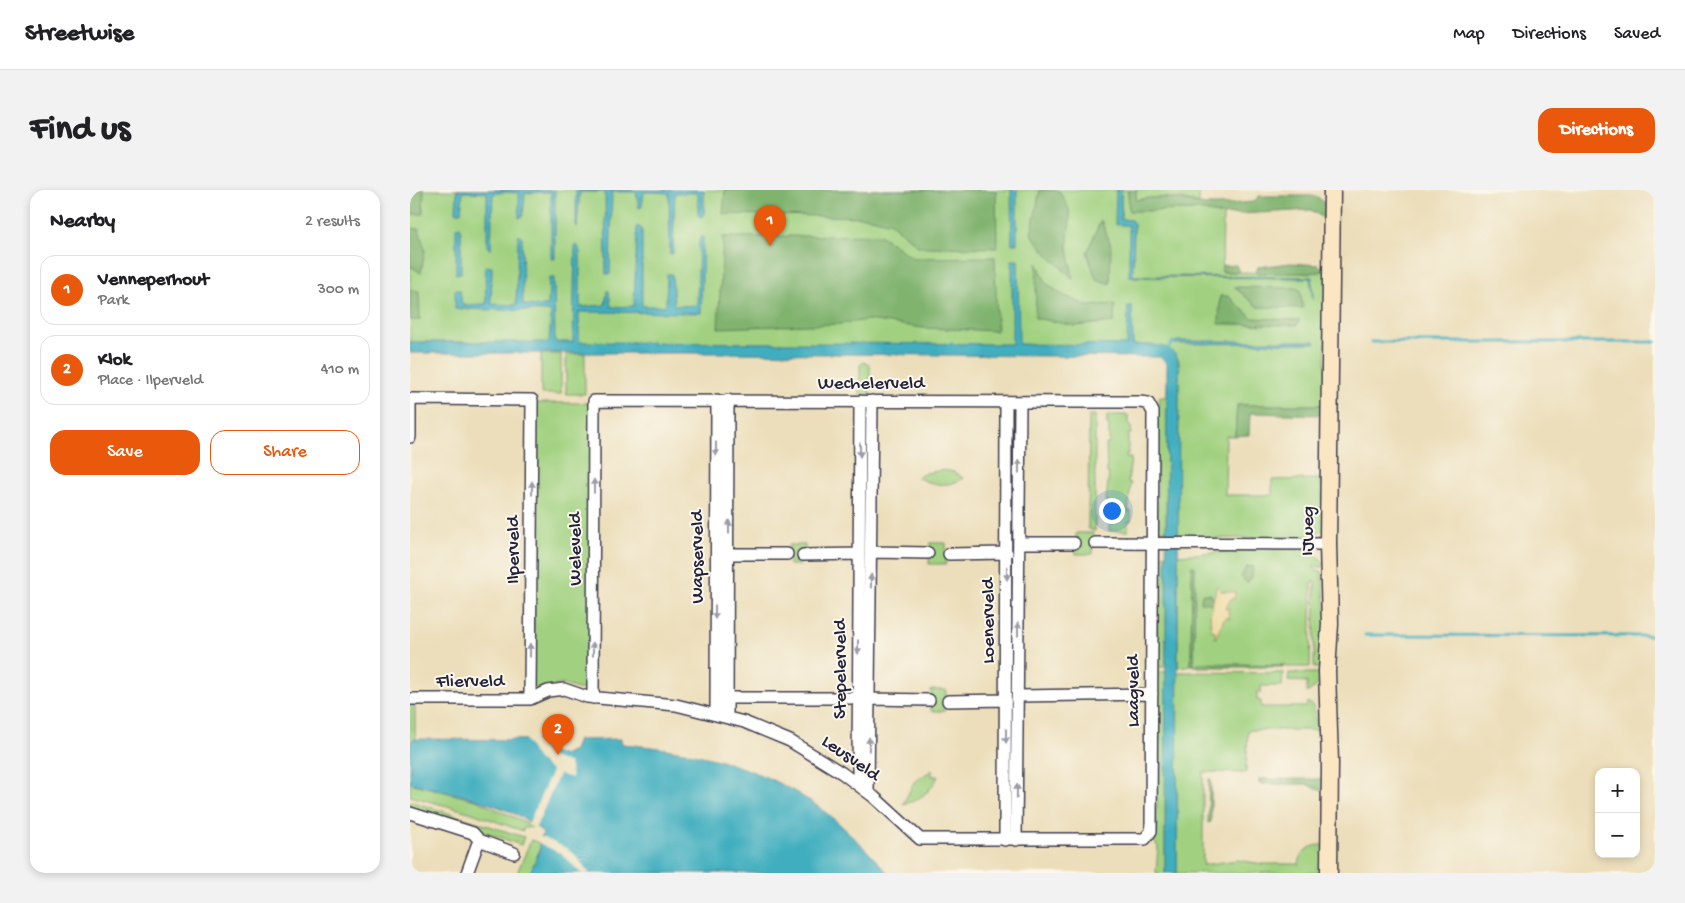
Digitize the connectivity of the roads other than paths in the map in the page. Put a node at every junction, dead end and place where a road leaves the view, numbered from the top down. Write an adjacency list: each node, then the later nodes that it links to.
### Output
1 (1332, 190): 15 (street, IJweg)
2 (410, 399): 10 (street); 29 (street, Ilperveld, one-way to 2)
3 (716, 400): 4 (street, Wechelerveld); 5 (street, Wechelerveld); 34 (street, Wapserveld, one-way to 34)
4 (728, 400): 6 (street, Wechelerveld); 19 (street, Wapserveld, one-way to 4)
5 (594, 401): 26 (street, Weleveld, one-way to 5)
6 (866, 401): 7 (street, Wechelerveld); 16 (street, Stepelerveld); 21 (street, Stepelerveld, one-way to 21)
7 (1006, 402): 8 (street, Wechelerveld); 18 (street, Loenerveld)
8 (1020, 402): 9 (street, Wechelerveld); 11 (street, Loenerveld, one-way to 8)
9 (1148, 403): 12 (street, Laagveld)
10 (410, 437)
11 (1018, 542): 13 (street); 25 (street, Loenerveld, one-way to 11)
12 (1156, 542): 14 (street); 15 (street); 24 (street, Laagveld)
13 (1074, 543)
14 (1095, 543)
15 (1328, 544): 43 (street, IJweg)
16 (872, 552): 17 (street); 30 (street, Stepelerveld, one-way to 16)
17 (928, 553)
18 (1007, 553): 22 (street); 32 (street, Loenerveld, one-way to 32)
19 (729, 554): 20 (street, Wapserveld); 27 (street, Wapserveld)
20 (787, 554)
21 (860, 554): 23 (street); 30 (street, Stepelerveld, one-way to 30)
22 (949, 554)
23 (803, 555)
24 (1152, 694): 25 (street); 38 (street, Laagveld)
25 (1018, 696): 40 (street, Loenerveld, one-way to 25)
26 (593, 698): 29 (street, Leusveld); 34 (street, Leusveld)
27 (727, 698): 30 (street); 34 (street, Wapserveld)
28 (410, 699): 29 (street, Flierveld)
29 (530, 699)
30 (864, 699): 31 (street, Stepelerveld); 35 (street, Stepelerveld); 36 (street, Stepelerveld, one-way to 30)
31 (929, 700)
32 (1006, 700): 33 (street); 40 (street, Loenerveld, one-way to 40)
33 (948, 701)
34 (721, 715): 35 (street, Leusveld)
35 (858, 784): 36 (street, Leusveld)
36 (868, 792): 40 (street, Leusveld)
37 (410, 813): 39 (street)
38 (1147, 838): 40 (street, Leusveld)
39 (479, 840): 41 (street); 42 (street)
40 (1011, 840)
41 (514, 853)
42 (467, 873)
43 (1329, 873)

